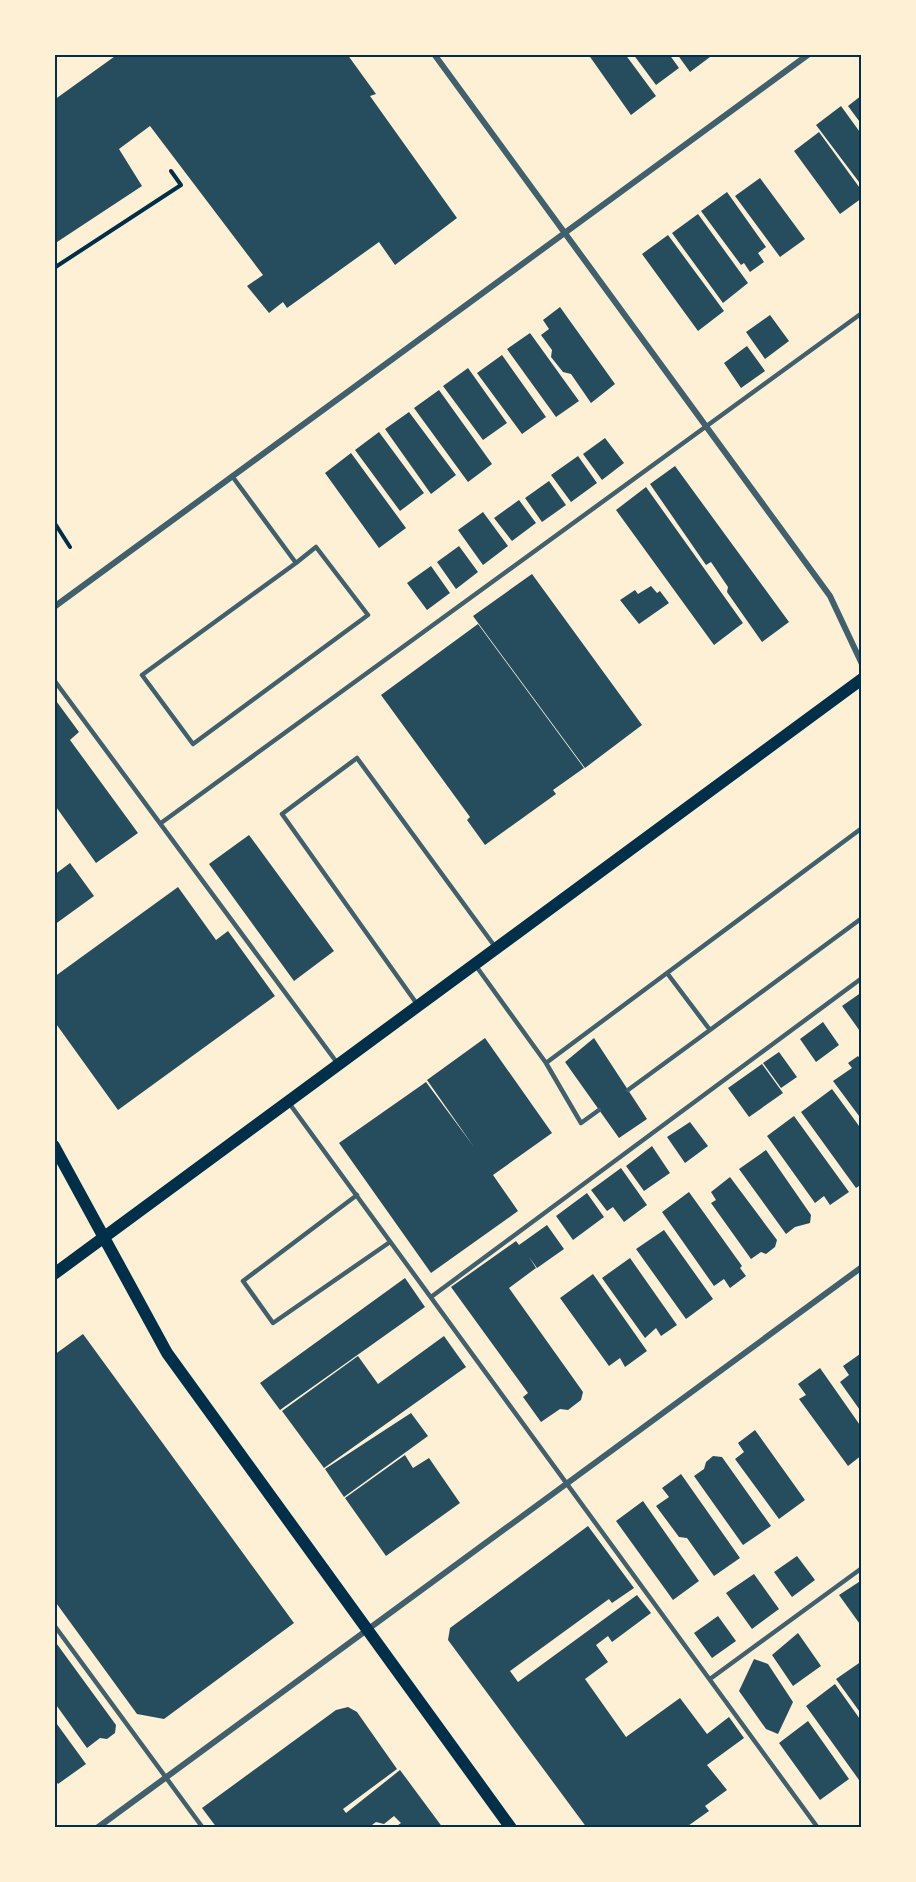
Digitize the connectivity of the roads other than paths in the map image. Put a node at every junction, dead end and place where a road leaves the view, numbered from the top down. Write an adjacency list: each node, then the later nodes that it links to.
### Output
1 (434, 54): 3 (street)
2 (809, 54): 3 (street)
3 (564, 232): 5 (street); 6 (street)
4 (862, 313): 5 (lane)
5 (706, 427): 9 (street); 12 (lane)
6 (232, 476): 7 (lane); 8 (street)
7 (296, 563): 7 (lane)
8 (54, 607)
9 (862, 664)
10 (862, 679): 15 (main road)
11 (54, 680): 12 (lane)
12 (161, 823): 22 (lane)
13 (862, 828): 17 (lane)
14 (862, 918): 20 (lane)
15 (496, 948): 16 (main road); 19 (lane)
16 (475, 964): 19 (main road); 21 (lane)
17 (667, 973): 20 (lane); 21 (lane)
18 (862, 978): 32 (lane)
19 (418, 1005): 22 (main road)
20 (710, 1030): 23 (lane)
21 (546, 1063): 25 (lane)
22 (338, 1064): 24 (main road)
23 (628, 1090)
24 (288, 1101): 27 (lane); 28 (main road)
25 (599, 1110)
26 (54, 1146): 28 (main road)
27 (357, 1195): 29 (lane); 29 (lane)
28 (104, 1238): 31 (main road); 36 (main road)
29 (390, 1242): 32 (lane)
30 (862, 1267): 33 (street)
31 (54, 1274)
32 (431, 1297): 33 (lane)
33 (567, 1483): 36 (street); 37 (lane)
34 (862, 1568): 37 (lane)
35 (54, 1625): 38 (lane)
36 (368, 1629): 38 (street); 41 (main road)
37 (710, 1679): 42 (lane)
38 (166, 1777): 39 (street); 40 (lane)
39 (97, 1828)
40 (203, 1828)
41 (511, 1828)
42 (818, 1828)

